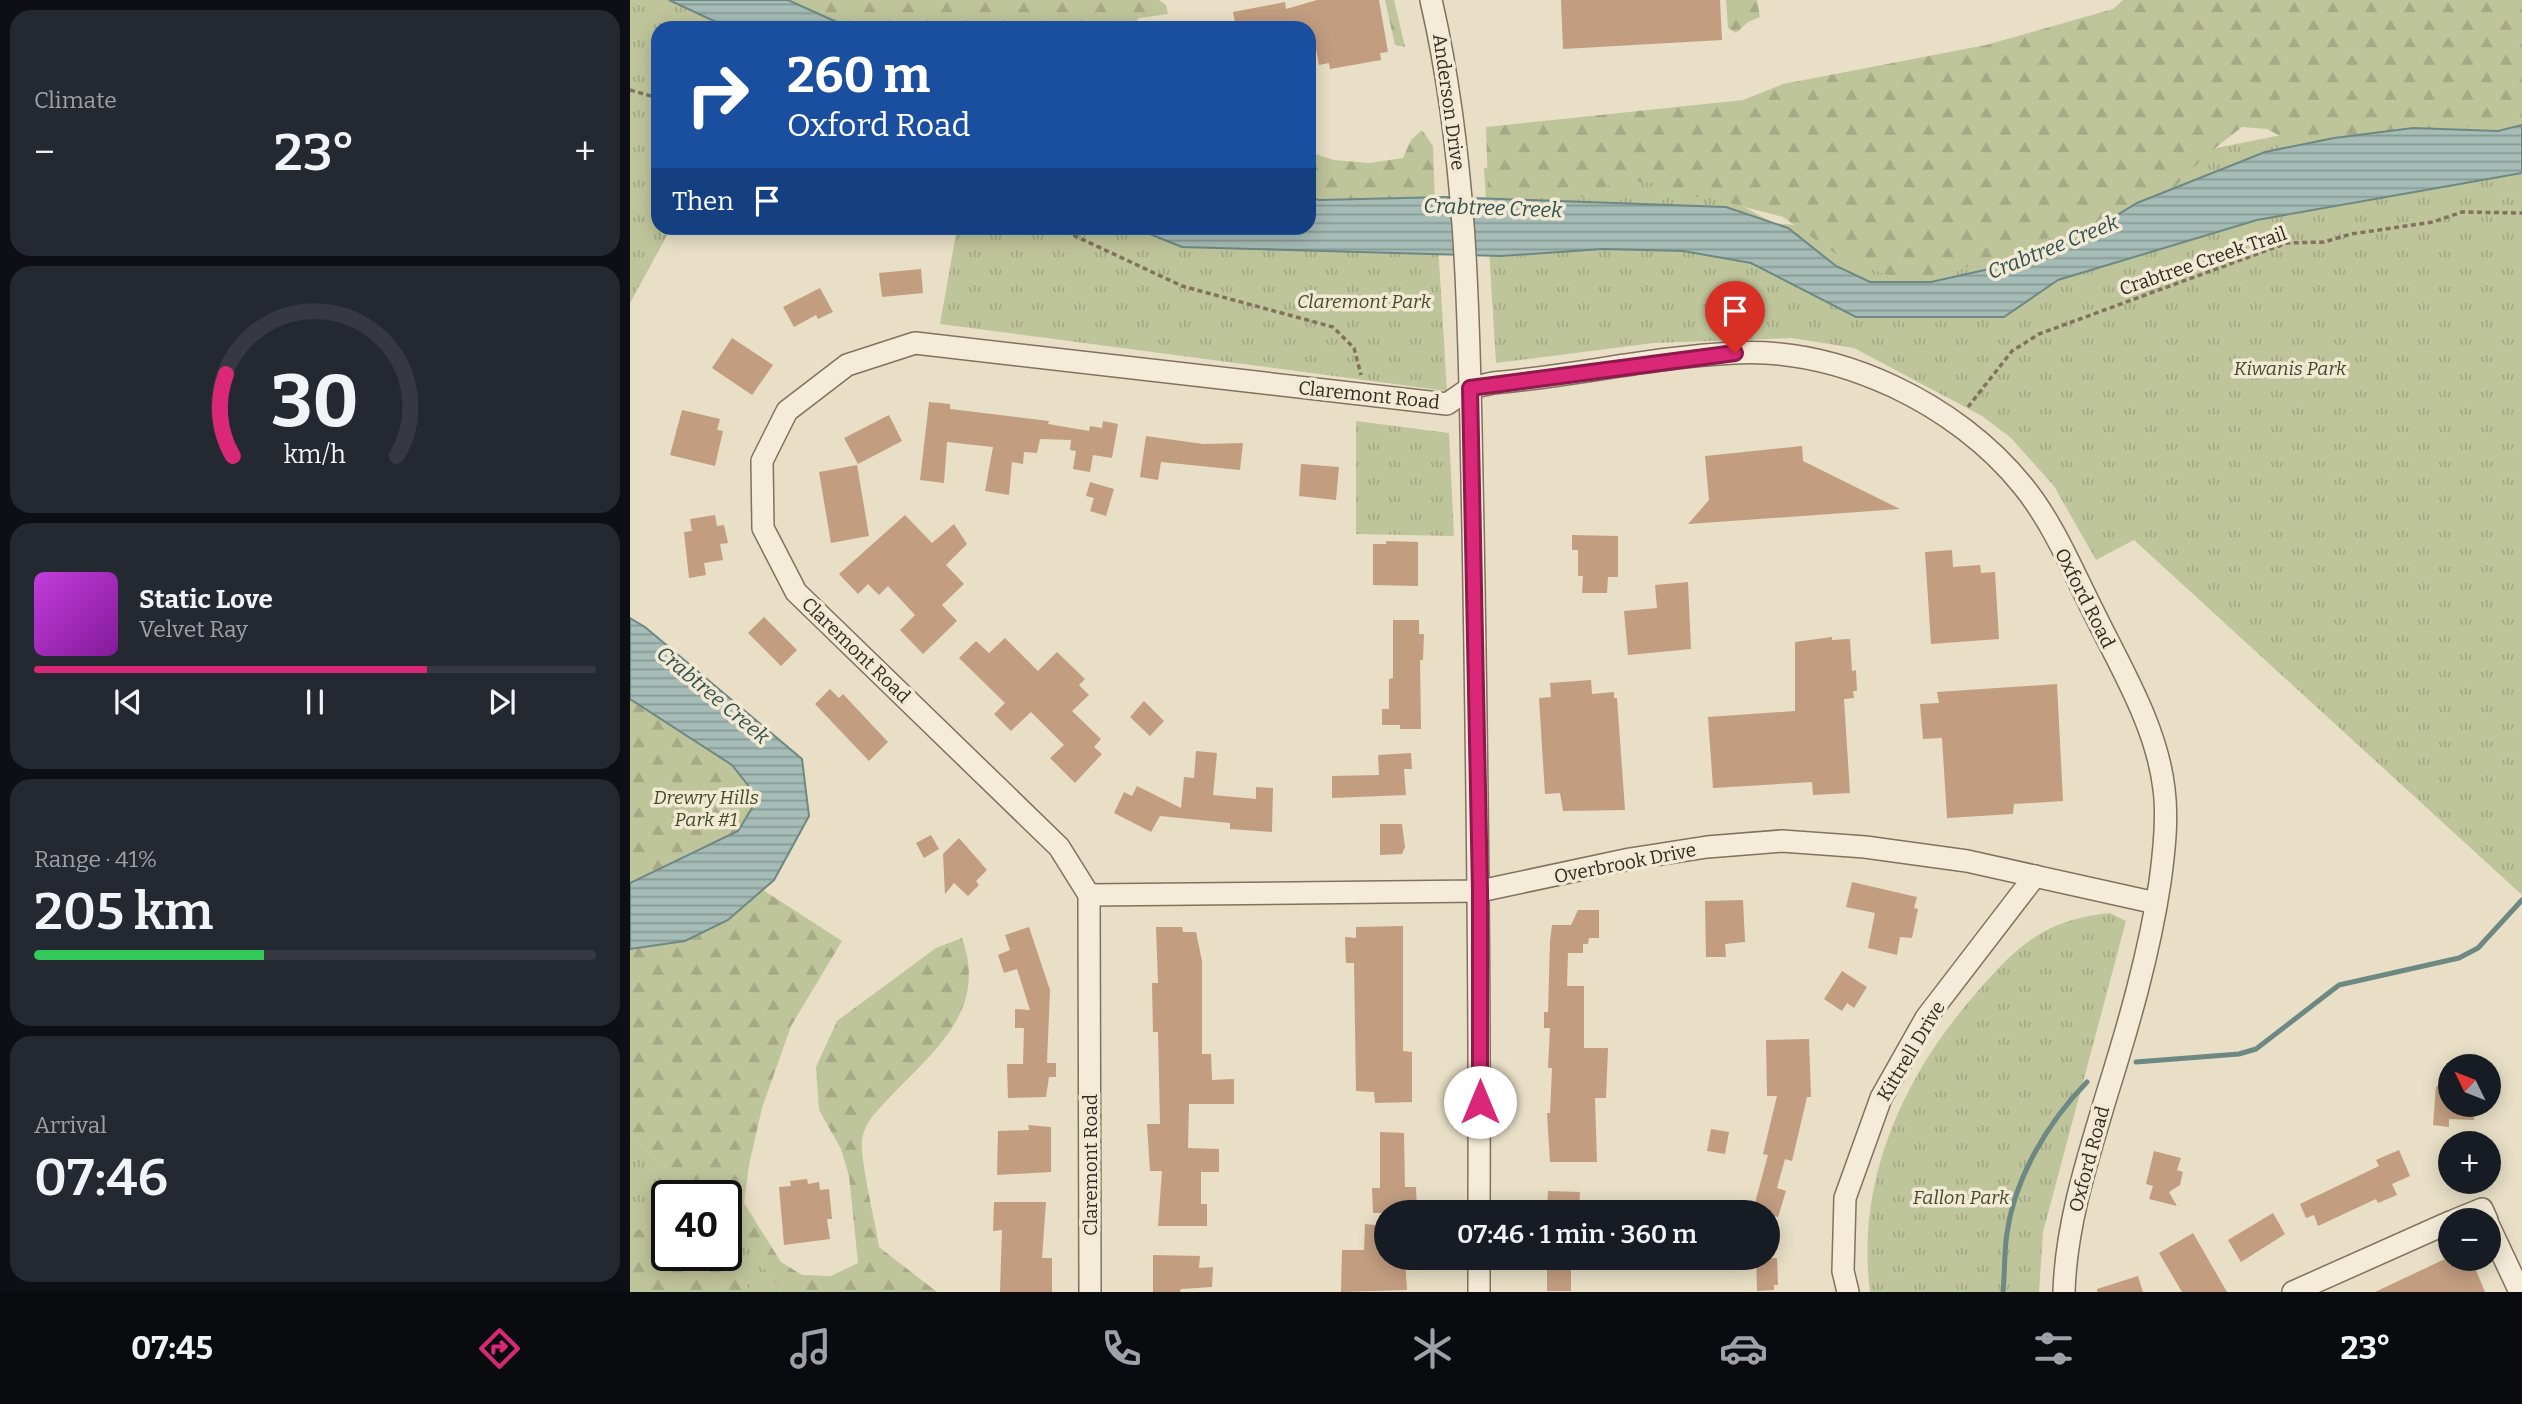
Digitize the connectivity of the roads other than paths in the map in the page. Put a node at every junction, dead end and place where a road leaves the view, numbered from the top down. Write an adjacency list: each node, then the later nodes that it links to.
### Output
1 (1431, 0): 2 (street, Anderson Drive)
2 (1470, 388): 4 (street, Anderson Drive); 5 (street, Claremont Road); 6 (street, Oxford Road)
3 (2035, 876): 4 (street, Overbrook Drive); 6 (street, Overbrook Drive); 13 (street, Kittrell Drive)
4 (1480, 891): 5 (street, Overbrook Drive); 7 (street, Anderson Drive)
5 (1089, 895): 11 (street, Claremont Road)
6 (2156, 903): 14 (street, Oxford Road)
7 (1479, 1200)
8 (2438, 1227): 15 (street)
9 (2501, 1251): 16 (street)
10 (1479, 1270): 12 (street)
11 (1090, 1292)
12 (1479, 1292)
13 (1848, 1292)
14 (2064, 1292)
15 (2293, 1292)
16 (2519, 1292)

